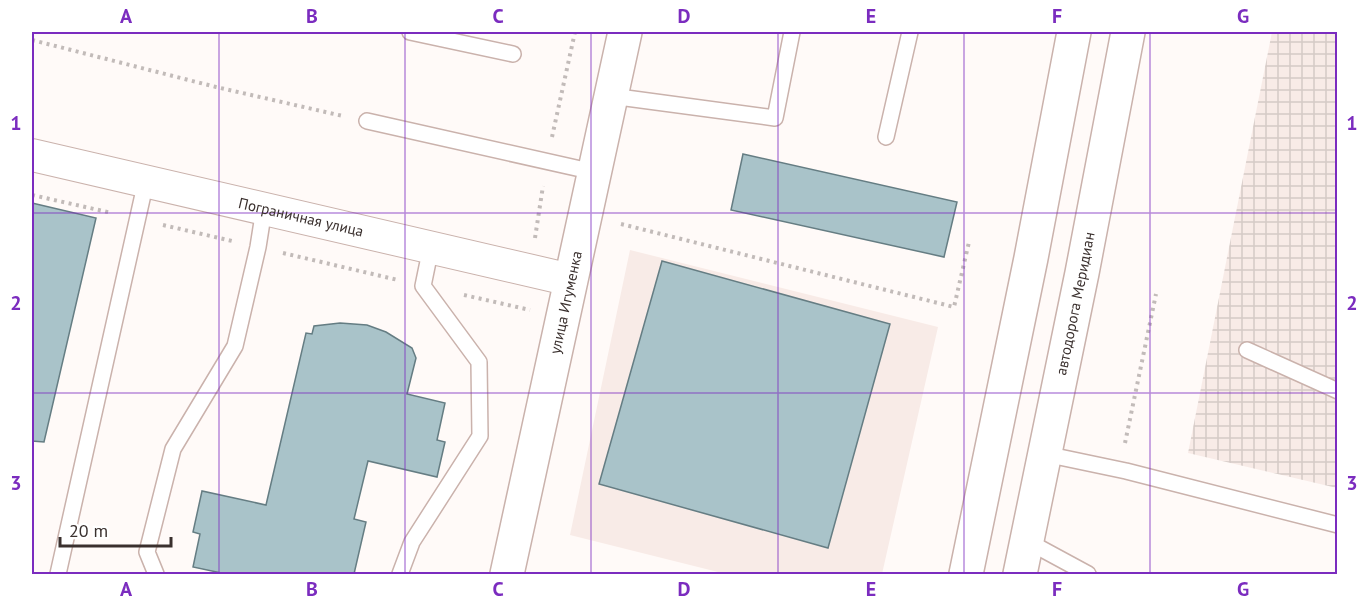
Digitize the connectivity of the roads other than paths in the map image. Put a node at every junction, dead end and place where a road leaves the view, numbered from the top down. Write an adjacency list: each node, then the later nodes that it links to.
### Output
1 (410, 32): 7 (lane)
2 (625, 32): 8 (main road, улица Игуменка)
3 (792, 32): 8 (lane)
4 (910, 32): 10 (lane)
5 (1074, 32): 26 (main road)
6 (1128, 32): 19 (main road, автодорога Меридиан)
7 (513, 54)
8 (610, 96): 12 (main road, улица Игуменка)
9 (367, 121): 12 (lane)
10 (886, 137)
11 (32, 155): 13 (street, Пограничная улица)
12 (594, 172): 16 (main road, улица Игуменка)
13 (146, 181): 14 (street, Пограничная улица); 22 (lane)
14 (264, 209): 15 (street, Пограничная улица); 23 (lane)
15 (431, 247): 16 (street, Пограничная улица); 24 (lane)
16 (570, 280): 25 (main road, улица Игуменка)
17 (1247, 350): 18 (lane)
18 (1338, 391)
19 (1046, 453): 20 (lane); 21 (main road, автодорога Меридиан)
20 (1338, 525)
21 (1027, 541): 27 (main road, автодорога Меридиан); 28 (lane)
22 (58, 574)
23 (156, 574)
24 (399, 574)
25 (507, 574)
26 (966, 574)
27 (1020, 574)
28 (1088, 574)

